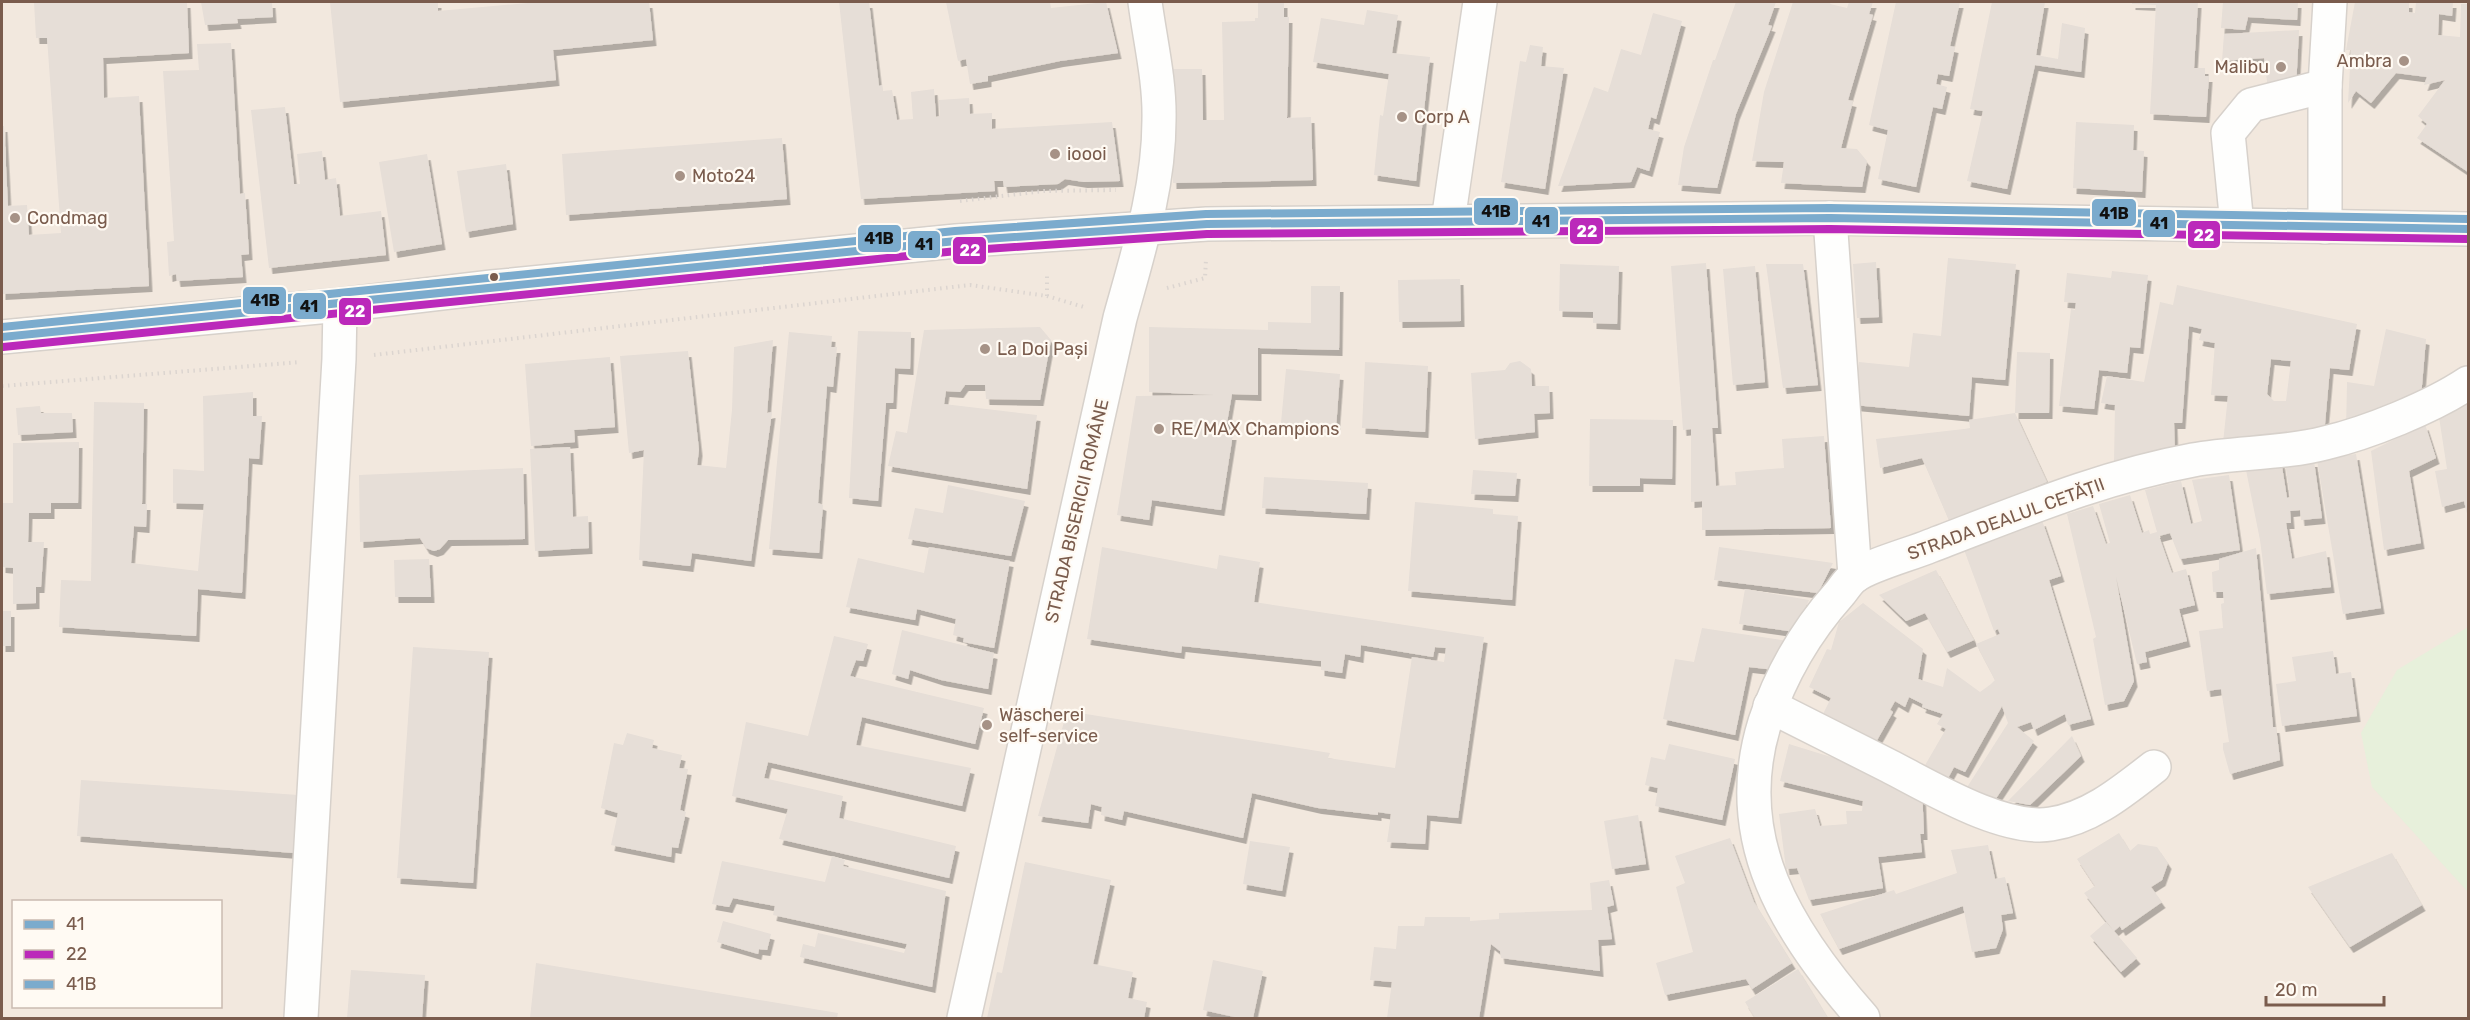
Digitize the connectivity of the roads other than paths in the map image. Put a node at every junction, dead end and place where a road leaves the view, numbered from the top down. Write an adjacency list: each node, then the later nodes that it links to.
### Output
1 (1145, 2): 9 (street, STRADA BISERICII ROMÂNE)
2 (1480, 2): 6 (street)
3 (2330, 2): 4 (street)
4 (2325, 87): 7 (street); 8 (street)
5 (1830, 218): 6 (street); 7 (street); 14 (street)
6 (1448, 221): 9 (street)
7 (2237, 225): 8 (street)
8 (2325, 227): 10 (street)
9 (1145, 228): 11 (street); 18 (street, STRADA BISERICII ROMÂNE)
10 (2469, 229)
11 (340, 305): 12 (street); 17 (street)
12 (2, 337)
13 (2469, 383): 14 (street, STRADA DEALUL CETĂȚII)
14 (1856, 576): 15 (street, STRADA DEALUL CETĂȚII)
15 (1770, 706): 16 (street); 19 (street, STRADA DEALUL CETĂȚII)
16 (2154, 767)
17 (301, 1018)
18 (964, 1018)
19 (1863, 1018)

